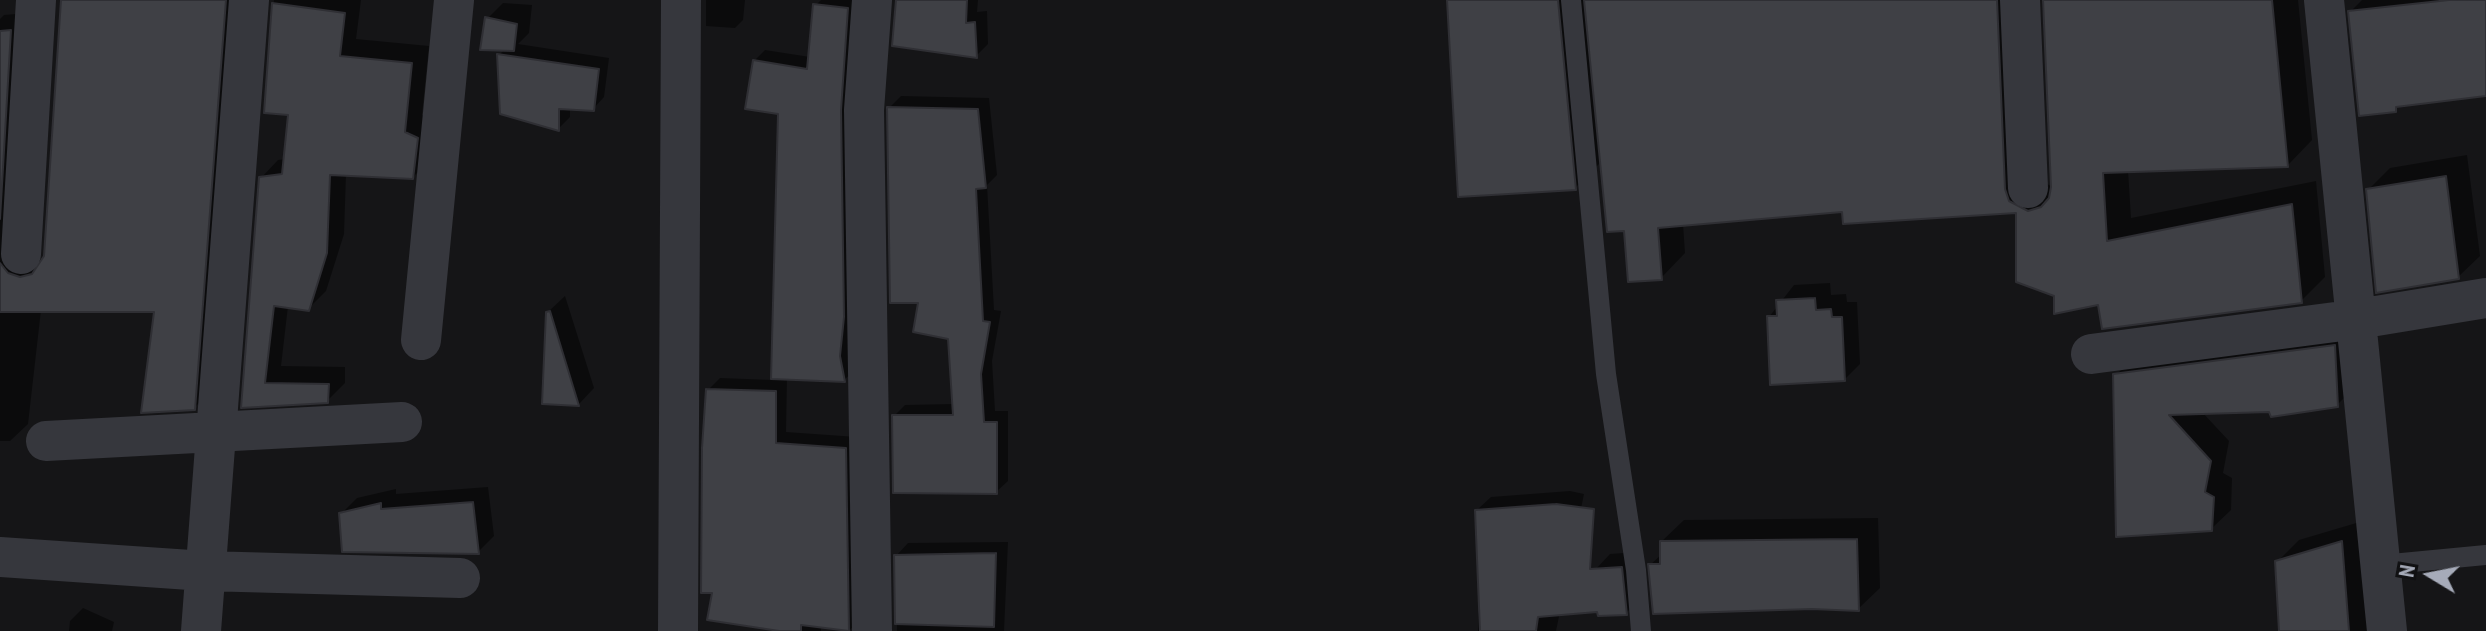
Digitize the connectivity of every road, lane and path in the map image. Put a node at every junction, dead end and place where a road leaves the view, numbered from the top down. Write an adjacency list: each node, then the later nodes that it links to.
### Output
1 (36, 0): 10 (street)
2 (249, 0): 16 (street)
3 (454, 0): 13 (street)
4 (681, 0): 24 (street)
5 (872, 0): 25 (street)
6 (1571, 0): 26 (lane)
7 (2020, 0): 9 (street)
8 (2324, 0): 12 (street)
9 (2028, 188)
10 (21, 254)
11 (2486, 298): 12 (street)
12 (2358, 319): 14 (street); 20 (street)
13 (421, 340)
14 (2091, 354)
15 (402, 422): 16 (street)
16 (216, 431): 17 (street); 21 (street)
17 (46, 441)
18 (2486, 555): 20 (lane)
19 (0, 557): 21 (street)
20 (2381, 565): 27 (street)
21 (205, 571): 22 (street); 23 (street)
22 (460, 578)
23 (201, 631)
24 (678, 631)
25 (872, 631)
26 (1641, 631)
27 (2387, 631)

